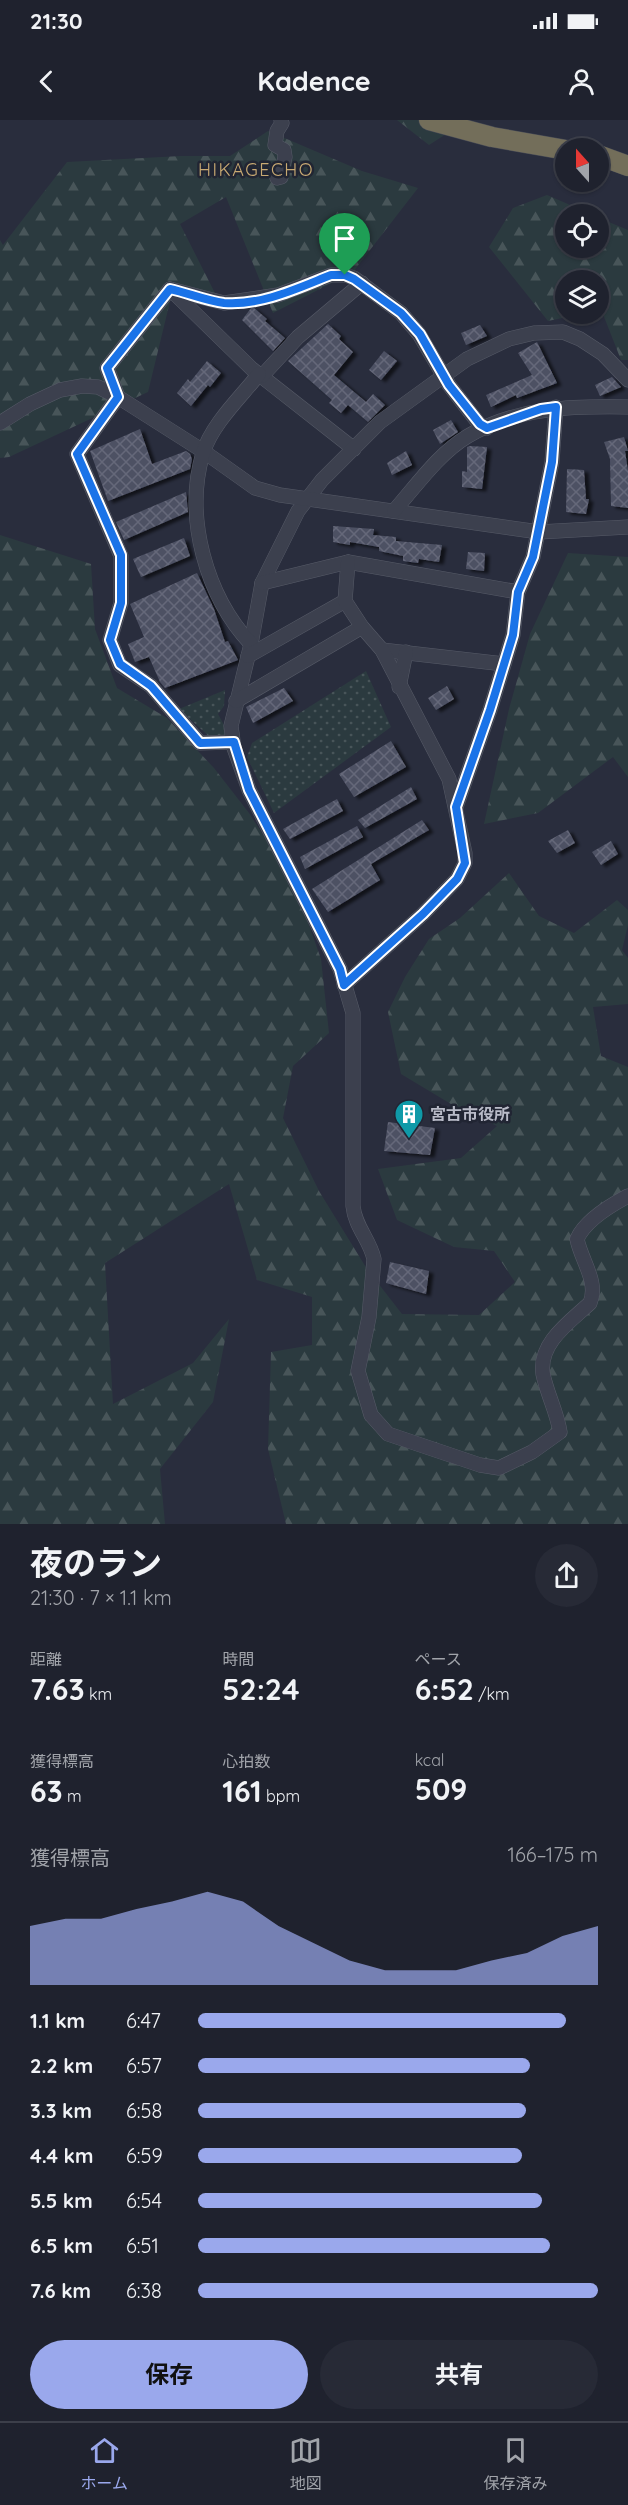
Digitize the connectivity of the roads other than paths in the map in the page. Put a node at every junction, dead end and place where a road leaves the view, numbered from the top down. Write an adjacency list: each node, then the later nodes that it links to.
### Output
1 (281, 120): 6 (street)
2 (429, 120): 3 (highway)
3 (555, 148)
4 (609, 159): 5 (highway)
5 (628, 166)
6 (277, 178)
7 (362, 283): 8 (street); 9 (street); 10 (street)
8 (170, 289): 9 (street); 12 (street)
9 (260, 375): 17 (street); 18 (street)
10 (443, 375): 11 (street); 16 (street); 17 (street)
11 (628, 380)
12 (118, 397): 15 (street); 18 (street); 34 (street)
13 (556, 407): 14 (street); 16 (street); 22 (street)
14 (628, 407)
15 (0, 423)
16 (487, 428): 20 (street)
17 (354, 449): 19 (street)
18 (204, 451): 19 (street); 28 (street)
19 (306, 500): 20 (street); 24 (street)
20 (394, 511): 22 (street)
21 (628, 527): 22 (street)
22 (539, 532): 25 (street)
23 (348, 562): 24 (street); 25 (street); 26 (street)
24 (262, 582): 28 (street)
25 (518, 592): 31 (street)
26 (345, 601): 27 (street); 28 (street)
27 (362, 627): 29 (street); 33 (street)
28 (249, 650): 33 (street)
29 (382, 650): 30 (street); 32 (street)
30 (406, 652): 31 (street); 32 (street)
31 (504, 664): 35 (street)
32 (399, 687): 35 (street)
33 (236, 701): 34 (street)
34 (234, 742): 36 (street)
35 (456, 807): 36 (street)
36 (344, 985): 37 (street)
37 (628, 1196)

